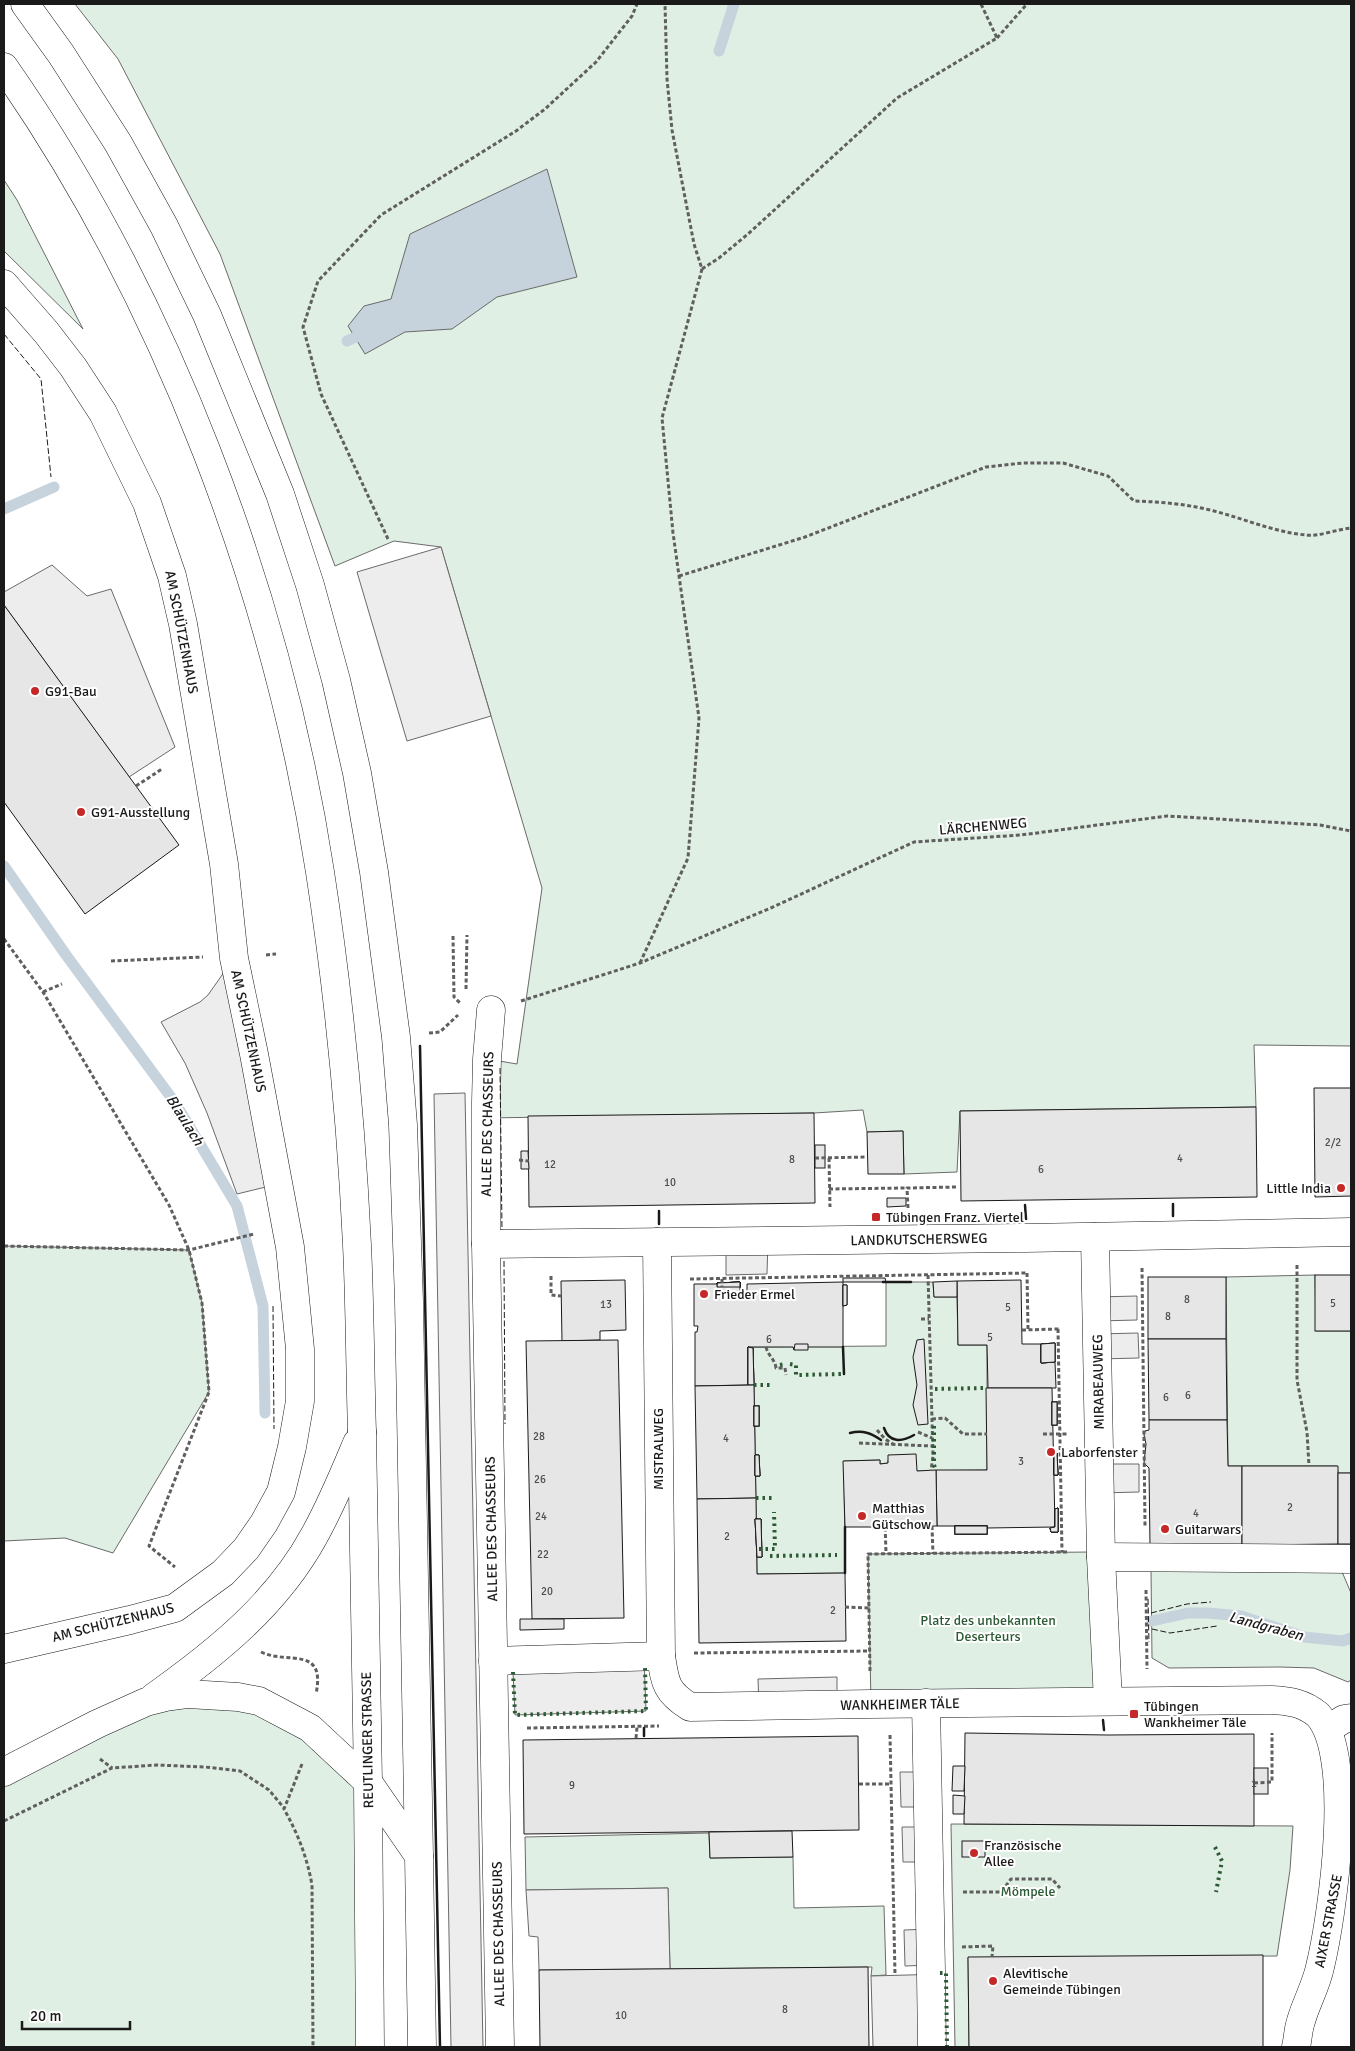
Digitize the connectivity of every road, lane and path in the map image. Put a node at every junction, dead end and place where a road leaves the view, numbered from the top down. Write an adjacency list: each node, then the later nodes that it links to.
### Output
1 (26, 4): 119 (main road)
2 (637, 4): 11 (path)
3 (665, 4): 8 (path)
4 (981, 4): 6 (path)
5 (1027, 4): 6 (path)
6 (997, 38): 8 (path)
7 (4, 66): 71 (main road, REUTLINGER STRASSE)
8 (702, 269): 12 (path)
9 (4, 284): 92 (main road, AM SCHÜTZENHAUS)
10 (1351, 528): 12 (path)
11 (388, 539)
12 (679, 576): 21 (path)
13 (162, 769): 14 (path)
14 (136, 786)
15 (1351, 831): 21 (path, LÄRCHENWEG)
16 (467, 935): 23 (path)
17 (454, 936): 25 (path)
18 (4, 939): 24 (path)
19 (212, 956): 20 (path)
20 (111, 961)
21 (640, 963): 27 (path, LÄRCHENWEG)
22 (62, 984): 24 (path)
23 (466, 990)
24 (43, 992): 49 (path)
25 (454, 997)
26 (465, 999): 27 (path)
27 (478, 1009): 47 (main road, ALLEE DES CHASSEURS)
28 (459, 1014): 29 (path)
29 (440, 1032)
30 (867, 1157): 32 (path)
31 (815, 1158): 32 (path)
32 (829, 1158): 37 (path)
33 (519, 1160): 34 (path)
34 (529, 1160)
35 (957, 1187): 36 (path)
36 (908, 1188): 37 (path); 44 (path)
37 (829, 1189): 45 (path)
38 (1351, 1232): 39 (main road, LANDKUTSCHERSWEG)
39 (1297, 1233): 41 (main road, LANDKUTSCHERSWEG); 80 (path)
40 (254, 1234): 49 (path)
41 (1142, 1236): 42 (main road, LANDKUTSCHERSWEG); 61 (path)
42 (1095, 1237): 43 (main road, LANDKUTSCHERSWEG); 89 (main road, MIRABEAUWEG)
43 (1026, 1238): 44 (main road, LANDKUTSCHERSWEG); 51 (path)
44 (919, 1239): 45 (main road, LANDKUTSCHERSWEG); 52 (path)
45 (830, 1241): 46 (main road, LANDKUTSCHERSWEG)
46 (657, 1242): 47 (main road, LANDKUTSCHERSWEG); 55 (main road, MISTRALWEG)
47 (486, 1244): 100 (main road, ALLEE DES CHASSEURS)
48 (4, 1246): 49 (path)
49 (189, 1250): 92 (path)
50 (987, 1274): 51 (path); 52 (path); 56 (path)
51 (1027, 1274): 64 (path)
52 (928, 1275): 53 (path); 60 (path)
53 (805, 1277): 54 (path); 57 (path)
54 (722, 1278): 55 (path); 58 (path)
55 (657, 1280): 99 (main road, MISTRALWEG)
56 (987, 1281)
57 (805, 1283)
58 (722, 1287)
59 (921, 1319): 60 (path)
60 (929, 1319): 69 (path)
61 (1143, 1327): 62 (path); 66 (path)
62 (1148, 1328)
63 (1058, 1329): 75 (path)
64 (1022, 1330)
65 (766, 1347): 68 (path)
66 (1144, 1369): 67 (path); 82 (path)
67 (1148, 1370)
68 (786, 1375)
69 (932, 1419): 73 (path); 76 (path)
70 (877, 1430): 78 (path)
71 (362, 1432): 95 (main road); 113 (main road, REUTLINGER STRASSE)
72 (918, 1432): 76 (path)
73 (987, 1434)
74 (1043, 1434): 75 (path)
75 (1060, 1434): 86 (path)
76 (932, 1439): 79 (path)
77 (859, 1444): 78 (path)
78 (894, 1445): 79 (path)
79 (932, 1446): 81 (path)
80 (1308, 1466)
81 (931, 1470)
82 (1144, 1481): 83 (path); 90 (path)
83 (1149, 1481)
84 (885, 1521): 87 (path)
85 (932, 1526): 88 (path)
86 (1062, 1552): 88 (path); 89 (path)
87 (886, 1554): 88 (path); 94 (path)
88 (933, 1554)
89 (1101, 1557): 90 (main road); 103 (main road, MIRABEAUWEG)
90 (1145, 1558): 91 (main road); 104 (path)
91 (1351, 1559)
92 (204, 1589): 96 (main road, AM SCHÜTZENHAUS)
93 (845, 1607): 94 (path)
94 (869, 1608): 97 (path)
95 (240, 1630): 102 (main road); 109 (path)
96 (4, 1649)
97 (870, 1651): 98 (path); 106 (path)
98 (693, 1652)
99 (661, 1656): 100 (main road); 106 (main road, WANKHEIMER TÄLE)
100 (494, 1661): 128 (main road, ALLEE DES CHASSEURS)
101 (1272, 1700): 104 (main road, WANKHEIMER TÄLE); 107 (main road, WANKHEIMER TÄLE); 114 (path)
102 (146, 1702): 109 (main road); 112 (main road)
103 (1108, 1702): 104 (main road, WANKHEIMER TÄLE); 105 (main road, WANKHEIMER TÄLE)
104 (1148, 1702)
105 (926, 1703): 106 (main road, WANKHEIMER TÄLE); 121 (main road)
106 (871, 1704)
107 (1340, 1724): 130 (main road, AIXER STRASSE)
108 (636, 1727): 111 (path)
109 (310, 1728): 113 (main road); 117 (path)
110 (890, 1734): 116 (path)
111 (636, 1738)
112 (4, 1772)
113 (368, 1782): 119 (main road); 126 (main road, REUTLINGER STRASSE)
114 (1254, 1783)
115 (858, 1784): 116 (path)
116 (891, 1784): 124 (path)
117 (284, 1809): 118 (path); 125 (path)
118 (4, 1821)
119 (419, 1856): 127 (main road)
120 (1060, 1888): 121 (path)
121 (930, 1892): 129 (main road)
122 (992, 1946): 123 (path)
123 (992, 1957)
124 (895, 1975)
125 (313, 2047)
126 (370, 2047)
127 (422, 2047)
128 (500, 2047)
129 (932, 2047)
130 (1296, 2047)

